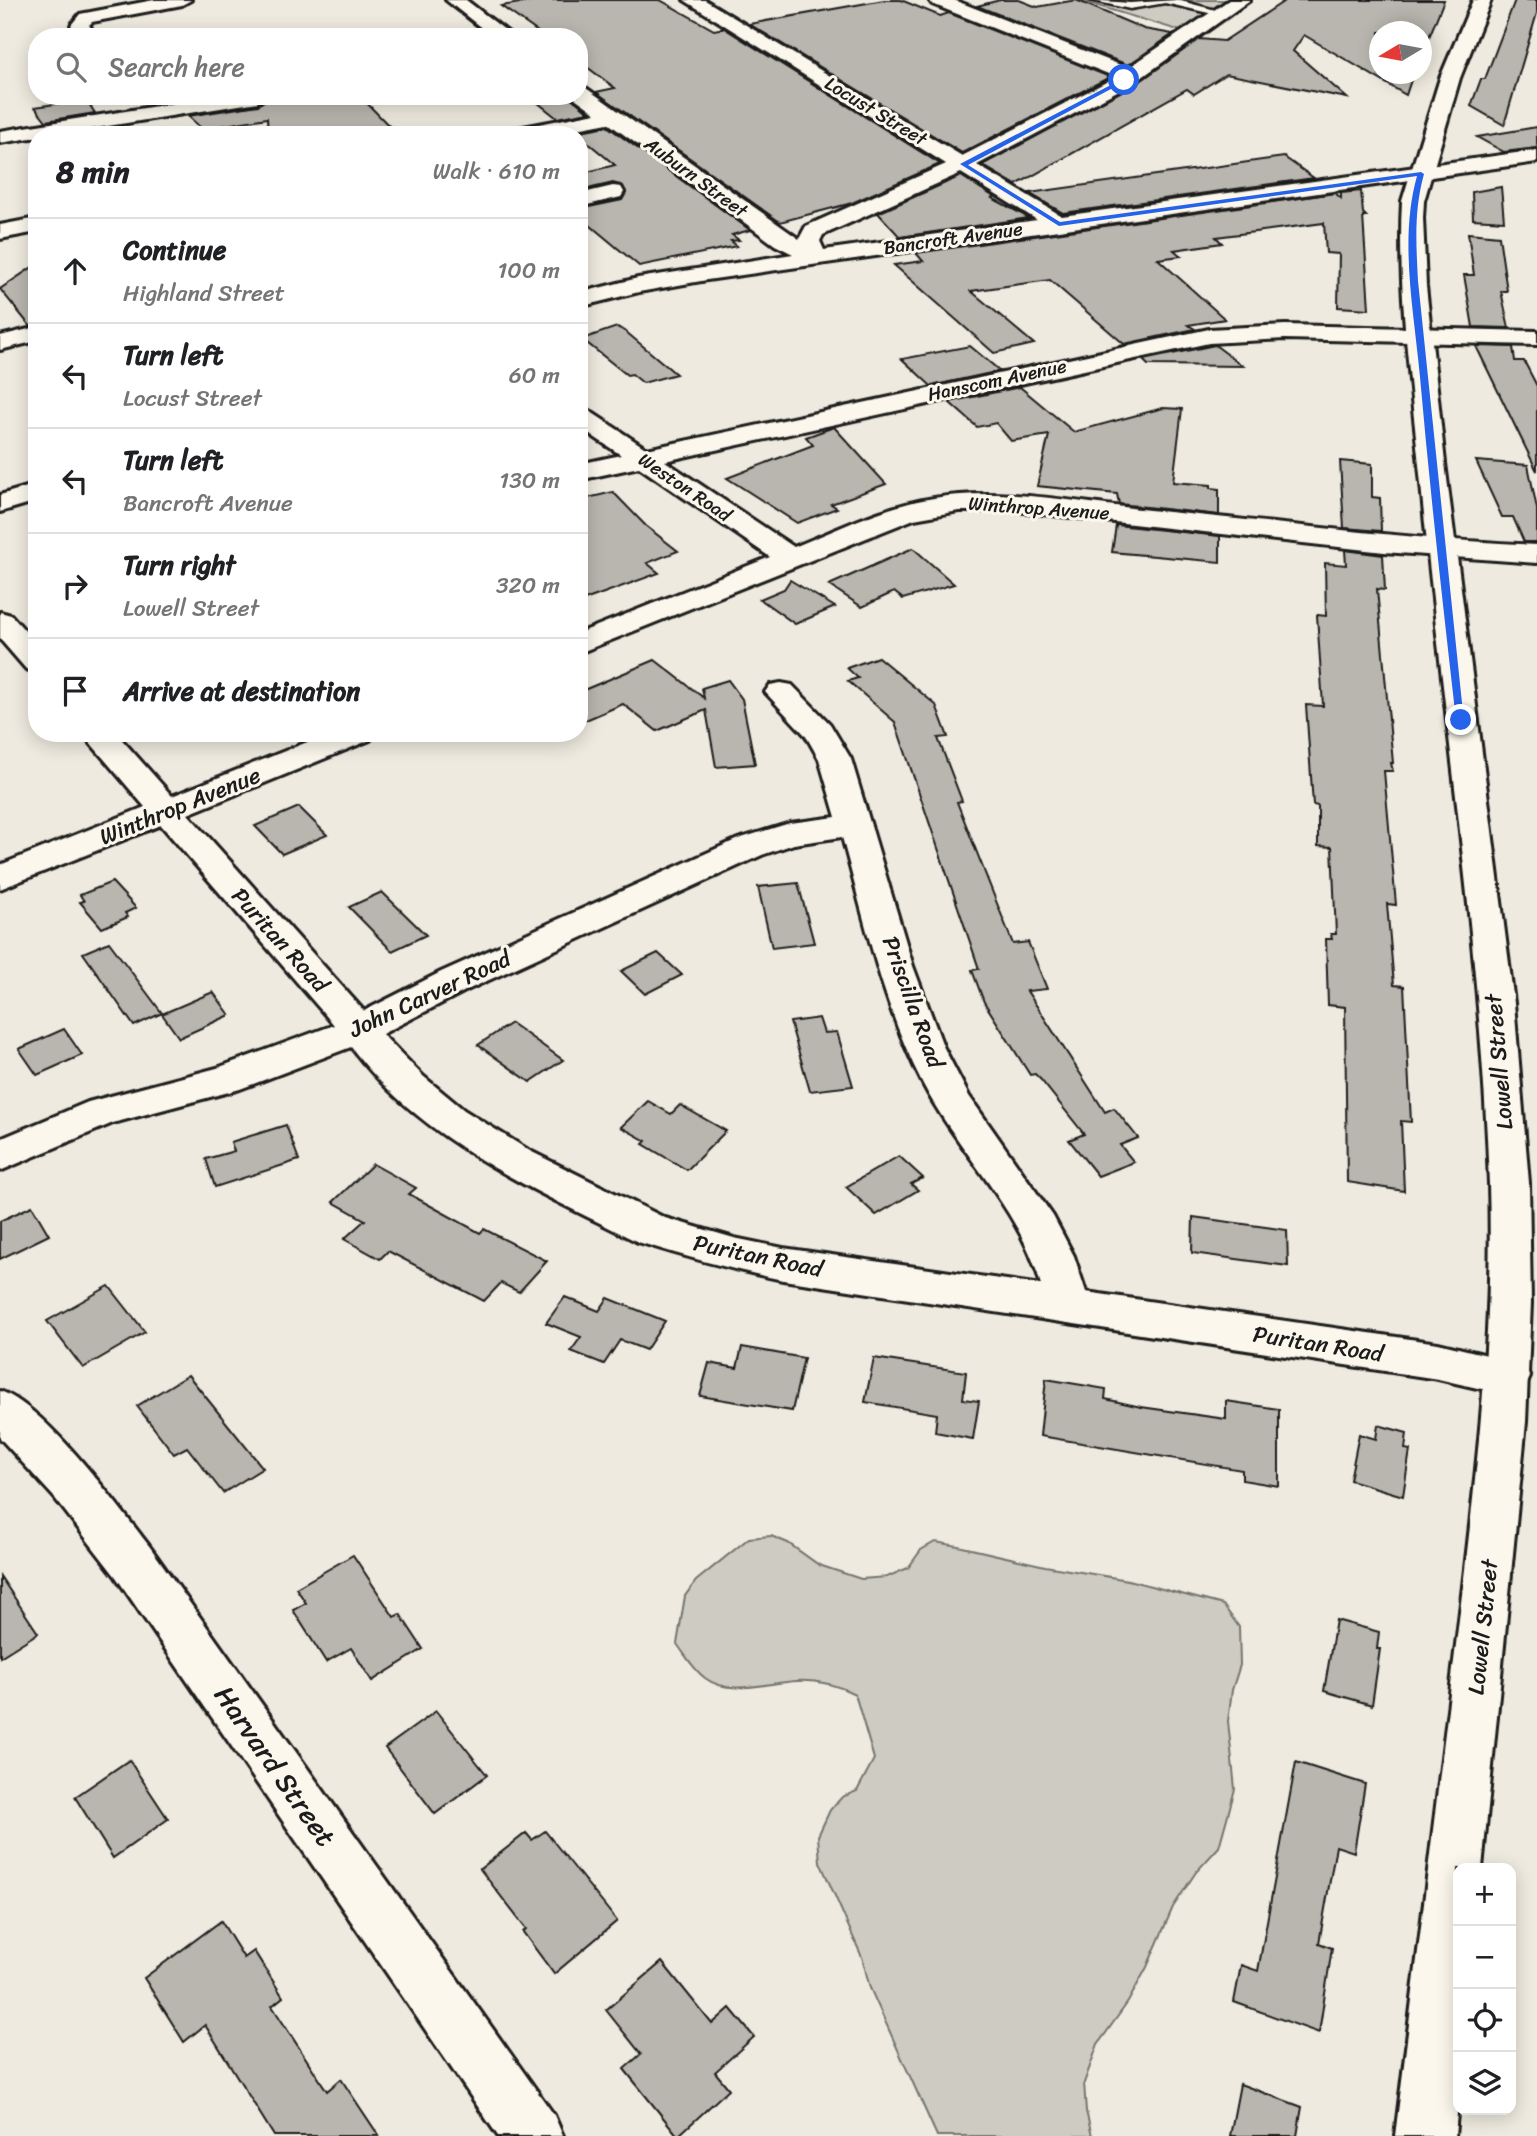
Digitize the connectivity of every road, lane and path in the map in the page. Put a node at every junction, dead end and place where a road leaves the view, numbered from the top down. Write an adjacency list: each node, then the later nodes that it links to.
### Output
1 (181, 0): 10 (street)
2 (455, 0): 11 (street)
3 (693, 0): 23 (street, Locust Street)
4 (938, 0): 12 (street)
5 (1095, 0): 6 (lane)
6 (1164, 0): 9 (lane)
7 (1241, 0): 9 (street)
8 (1482, 0): 24 (street, Lowell Street)
9 (1222, 13): 12 (street)
10 (82, 28)
11 (493, 28)
12 (1130, 76): 23 (street)
13 (588, 99): 17 (street, Auburn Street)
14 (143, 105): 16 (street)
15 (201, 105): 16 (street)
16 (150, 113): 18 (street)
17 (612, 116): 19 (street); 30 (street, Auburn Street)
18 (69, 126)
19 (560, 126)
20 (28, 133): 21 (street)
21 (0, 137)
22 (1537, 156): 24 (street, Bancroft Avenue)
23 (963, 164): 27 (street, Locust Street); 30 (street)
24 (1421, 174): 27 (street, Bancroft Avenue); 32 (street, Lowell Street)
25 (613, 192): 26 (street)
26 (588, 199)
27 (1059, 224): 30 (street, Bancroft Avenue)
28 (28, 227): 29 (street)
29 (0, 232)
30 (816, 257): 31 (street, Bancroft Avenue)
31 (588, 298)
32 (1420, 335): 34 (street, Hanscom Avenue); 37 (street, Hanscom Avenue); 41 (street, Lowell Street)
33 (28, 336): 35 (street)
34 (1537, 338)
35 (0, 343)
36 (588, 421): 37 (street, Weston Road)
37 (642, 457): 38 (street, Hanscom Avenue); 43 (street, Weston Road)
38 (588, 470)
39 (28, 495): 40 (street)
40 (0, 504)
41 (1440, 548): 42 (street, Winthrop Avenue); 43 (street, Winthrop Avenue); 57 (street, Lowell Street)
42 (1537, 554)
43 (791, 558): 45 (street, Winthrop Avenue)
44 (0, 621): 46 (street)
45 (588, 640)
46 (28, 650)
47 (28, 658): 48 (street)
48 (0, 665)
49 (780, 692): 53 (street, Priscilla Road)
50 (106, 742): 52 (street, Puritan Road)
51 (337, 742): 52 (street, Winthrop Avenue)
52 (167, 811): 54 (street, Winthrop Avenue); 55 (street, Puritan Road)
53 (855, 825): 55 (street, John Carver Road); 58 (street, Priscilla Road)
54 (0, 878)
55 (358, 1030): 56 (street, John Carver Road); 58 (street, Puritan Road)
56 (0, 1156)
57 (1524, 1291): 59 (street, Lowell Street)
58 (1068, 1305): 59 (street, Puritan Road)
59 (1508, 1377): 62 (street, Lowell Street)
60 (0, 1410): 61 (street, Harvard Street)
61 (533, 2136)
62 (1425, 2136)

